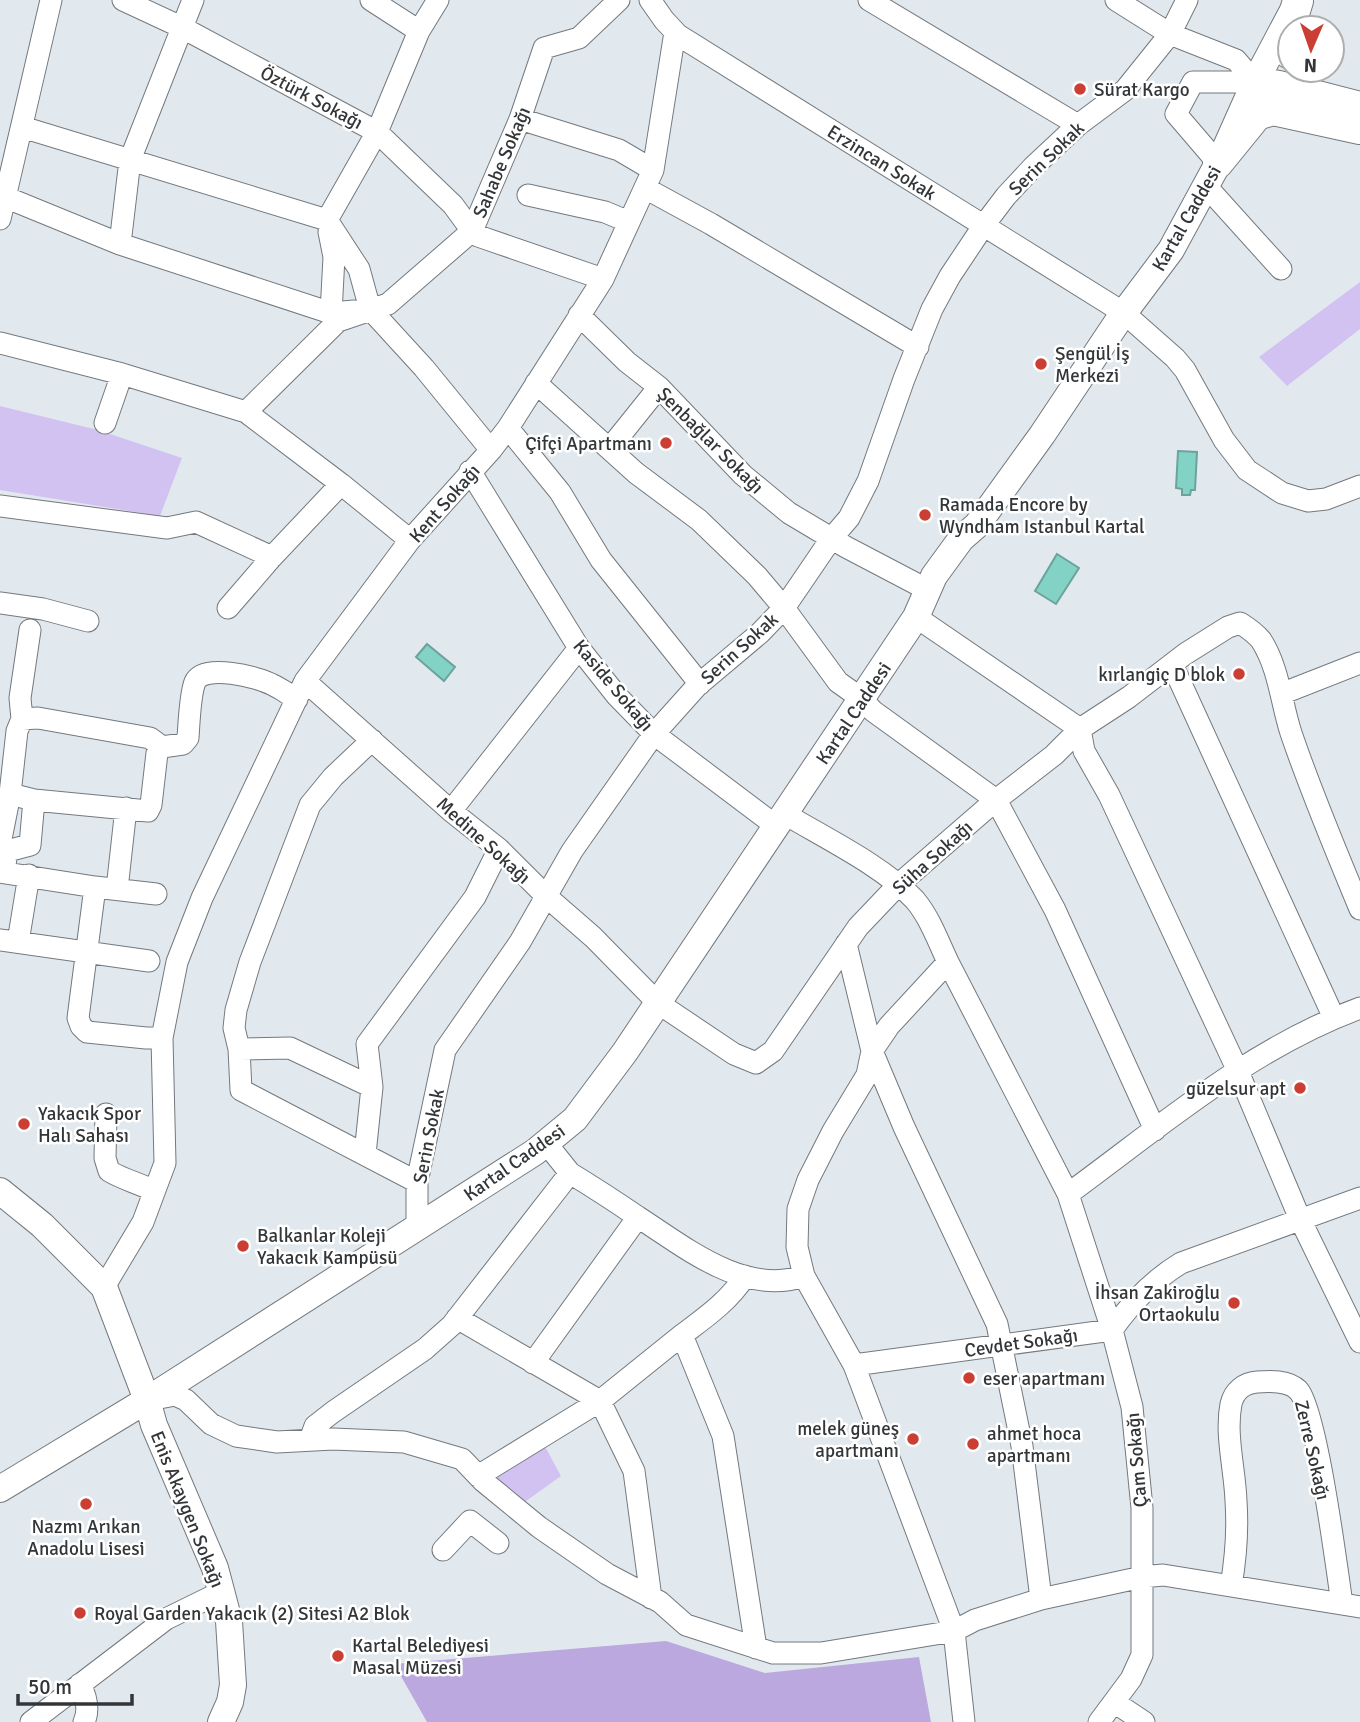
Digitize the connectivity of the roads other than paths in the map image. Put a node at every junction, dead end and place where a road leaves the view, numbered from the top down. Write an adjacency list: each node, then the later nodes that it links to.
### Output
1 (51, 0): 22 (street)
2 (123, 0): 12 (street, Öztürk Sokağı)
3 (193, 0): 12 (street)
4 (371, 0): 13 (street)
5 (438, 0): 13 (street)
6 (619, 0): 20 (street, Sahabe Sokağı)
7 (650, 0): 14 (street, Erzincan Sokak)
8 (869, 0): 21 (street)
9 (1116, 0): 15 (street)
10 (1187, 0): 15 (street, Serin Sokak)
11 (1298, 1): 16 (main road, Kartal Caddesi)
12 (181, 27): 23 (street, Öztürk Sokağı); 24 (street)
13 (419, 31): 23 (street)
14 (675, 32): 26 (street, Kent Sokağı); 32 (street, Erzincan Sokak)
15 (1170, 34): 16 (street); 21 (street, Serin Sokak)
16 (1255, 82): 18 (highway); 19 (highway); 25 (main road, Kartal Caddesi); 25 (street)
17 (1317, 84): 19 (highway)
18 (1273, 110): 19 (highway); 25 (highway)
19 (1359, 114)
20 (520, 119): 26 (street); 33 (street, Sahabe Sokağı)
21 (1079, 125): 32 (street, Serin Sokak)
22 (22, 127): 24 (street); 28 (street)
23 (377, 132): 30 (street); 33 (street, Öztürk Sokağı)
24 (130, 160): 30 (street); 34 (street)
25 (1212, 174): 35 (street); 39 (main road, Kartal Caddesi)
26 (649, 179): 31 (street, Kent Sokağı); 42 (street)
27 (528, 195): 31 (street)
28 (5, 197): 29 (street); 34 (street)
29 (0, 219)
30 (327, 220): 37 (street); 38 (street)
31 (629, 222): 36 (street, Kent Sokağı)
32 (984, 225): 39 (street, Erzincan Sokak); 42 (street, Serin Sokak)
33 (472, 231): 36 (street); 37 (street, Sahabe Sokağı)
34 (120, 244): 38 (street)
35 (1281, 269)
36 (603, 279): 40 (street, Kent Sokağı)
37 (370, 309): 38 (street); 46 (street, Sahabe Sokağı); 50 (street)
38 (331, 313)
39 (1124, 313): 53 (street, Erzincan Sokak); 59 (main road, Kartal Caddesi)
40 (579, 315): 44 (street, Kent Sokağı); 45 (street, Şenbağlar Sokağı)
41 (0, 343): 43 (street)
42 (918, 347): 55 (street, Serin Sokak)
43 (122, 374): 46 (street); 47 (street)
44 (536, 383): 48 (street, Kent Sokağı); 49 (street)
45 (659, 387): 49 (street); 55 (street, Şenbağlar Sokağı)
46 (246, 412): 52 (street)
47 (105, 423)
48 (508, 428): 50 (street, Kent Sokağı); 67 (street)
49 (610, 447): 61 (street)
50 (491, 450): 51 (street, Kent Sokağı)
51 (470, 471): 56 (street, Kent Sokağı); 64 (street, Kaside Sokağı)
52 (341, 484): 56 (street); 57 (street)
53 (1360, 485)
54 (0, 506): 57 (street)
55 (831, 539): 59 (street, Şenbağlar Sokağı); 61 (street, Serin Sokak)
56 (410, 540): 68 (street, Kent Sokağı)
57 (272, 557): 60 (street)
58 (0, 603): 62 (street)
59 (922, 604): 70 (main road, Kartal Caddesi); 72 (street, Şenbağlar Sokağı)
60 (228, 608)
61 (784, 608): 67 (street, Serin Sokak); 70 (street)
62 (88, 621)
63 (30, 630): 71 (street)
64 (579, 648): 73 (street, Kaside Sokağı); 80 (street)
65 (1360, 663): 69 (street)
66 (1172, 664): 69 (street, Süha Sokağı); 72 (street, Süha Sokağı); 98 (street)
67 (700, 684): 73 (street, Serin Sokak)
68 (301, 690): 74 (street, Medine Sokağı); 75 (street, Medine Sokağı); 99 (street, Kent Sokağı)
69 (1281, 694): 90 (street)
70 (862, 699): 78 (street); 81 (main road, Kartal Caddesi)
71 (22, 719): 75 (street); 76 (street)
72 (1080, 729): 78 (street, Süha Sokağı); 102 (street)
73 (654, 734): 81 (street, Kaside Sokağı); 89 (street, Serin Sokak)
74 (372, 740): 80 (street, Medine Sokağı); 100 (street)
75 (162, 747): 79 (street)
76 (10, 794): 77 (street); 83 (street)
77 (34, 800): 79 (street); 83 (street)
78 (996, 800): 85 (street, Süha Sokağı); 105 (street)
79 (126, 808): 87 (street)
80 (451, 811): 82 (street, Medine Sokağı)
81 (781, 820): 85 (street, Kaside Sokağı); 96 (main road, Kartal Caddesi)
82 (499, 849): 89 (street, Medine Sokağı); 103 (street)
83 (2, 855): 84 (street)
84 (29, 875): 86 (street); 91 (street)
85 (898, 885): 92 (street, Süha Sokağı); 95 (street, Kaside Sokağı)
86 (95, 887): 87 (street); 93 (street)
87 (117, 889): 88 (street)
88 (156, 894)
89 (547, 897): 96 (street, Medine Sokağı); 109 (street, Serin Sokak)
90 (1360, 909)
91 (9, 941): 93 (street)
92 (846, 944): 96 (street, Süha Sokağı); 101 (street)
93 (87, 953): 94 (street); 99 (street)
94 (149, 961)
95 (948, 962): 101 (street); 112 (street, Çam Sokağı)
96 (658, 1003): 106 (main road, Kartal Caddesi)
97 (1360, 1008): 98 (street)
98 (1334, 1018): 102 (street)
99 (162, 1038): 111 (street, Kent Sokağı)
100 (239, 1049): 103 (street); 107 (street)
101 (872, 1051): 118 (street); 124 (street)
102 (1237, 1069): 105 (street); 115 (street)
103 (372, 1087): 107 (street)
104 (106, 1114): 111 (street)
105 (1155, 1130): 112 (street)
106 (546, 1143): 108 (street); 116 (main road, Kartal Caddesi)
107 (365, 1154): 109 (street)
108 (570, 1173): 114 (street); 120 (street)
109 (417, 1182): 116 (street, Serin Sokak)
110 (0, 1191): 119 (main road)
111 (154, 1191): 119 (street, Kent Sokağı)
112 (1068, 1194): 122 (street, Çam Sokağı)
113 (1360, 1198): 115 (street)
114 (638, 1217): 117 (street); 125 (street)
115 (1300, 1219): 121 (street); 122 (street)
116 (417, 1227): 127 (main road, Kartal Caddesi)
117 (745, 1276): 118 (street); 123 (street)
118 (804, 1276): 126 (street)
119 (104, 1287): 127 (main road, Enis Akaygen Sokağı)
120 (457, 1318): 125 (street); 129 (street)
121 (1357, 1329)
122 (1112, 1330): 124 (street, Cevdet Sokağı); 136 (street, Çam Sokağı)
123 (682, 1335): 128 (street); 143 (street)
124 (1002, 1344): 126 (street, Cevdet Sokağı); 140 (street)
125 (533, 1363): 128 (street)
126 (853, 1364): 142 (street)
127 (147, 1400): 129 (street); 131 (main road, Kartal Caddesi); 138 (main road, Enis Akaygen Sokağı)
128 (600, 1401): 130 (street); 139 (street)
129 (310, 1440): 130 (street)
130 (478, 1476): 132 (street)
131 (0, 1489)
132 (502, 1497): 133 (street); 139 (street)
133 (477, 1527): 134 (street); 135 (street)
134 (498, 1543)
135 (443, 1550)
136 (1142, 1577): 137 (street); 140 (street); 145 (street, Çam Sokağı)
137 (1230, 1586): 141 (street); 141 (street, Zerre Sokağı)
138 (221, 1592): 144 (street); 146 (main road, Enis Akaygen Sokağı)
139 (651, 1598): 143 (street)
140 (1041, 1599): 142 (street)
141 (1351, 1605)
142 (954, 1631): 143 (street); 149 (street)
143 (756, 1648)
144 (80, 1684): 147 (street); 148 (street)
145 (1114, 1702): 150 (street, Çam Sokağı); 151 (street)
146 (227, 1715)
147 (31, 1722)
148 (84, 1722)
149 (964, 1722)
150 (1099, 1722)
151 (1144, 1722)

